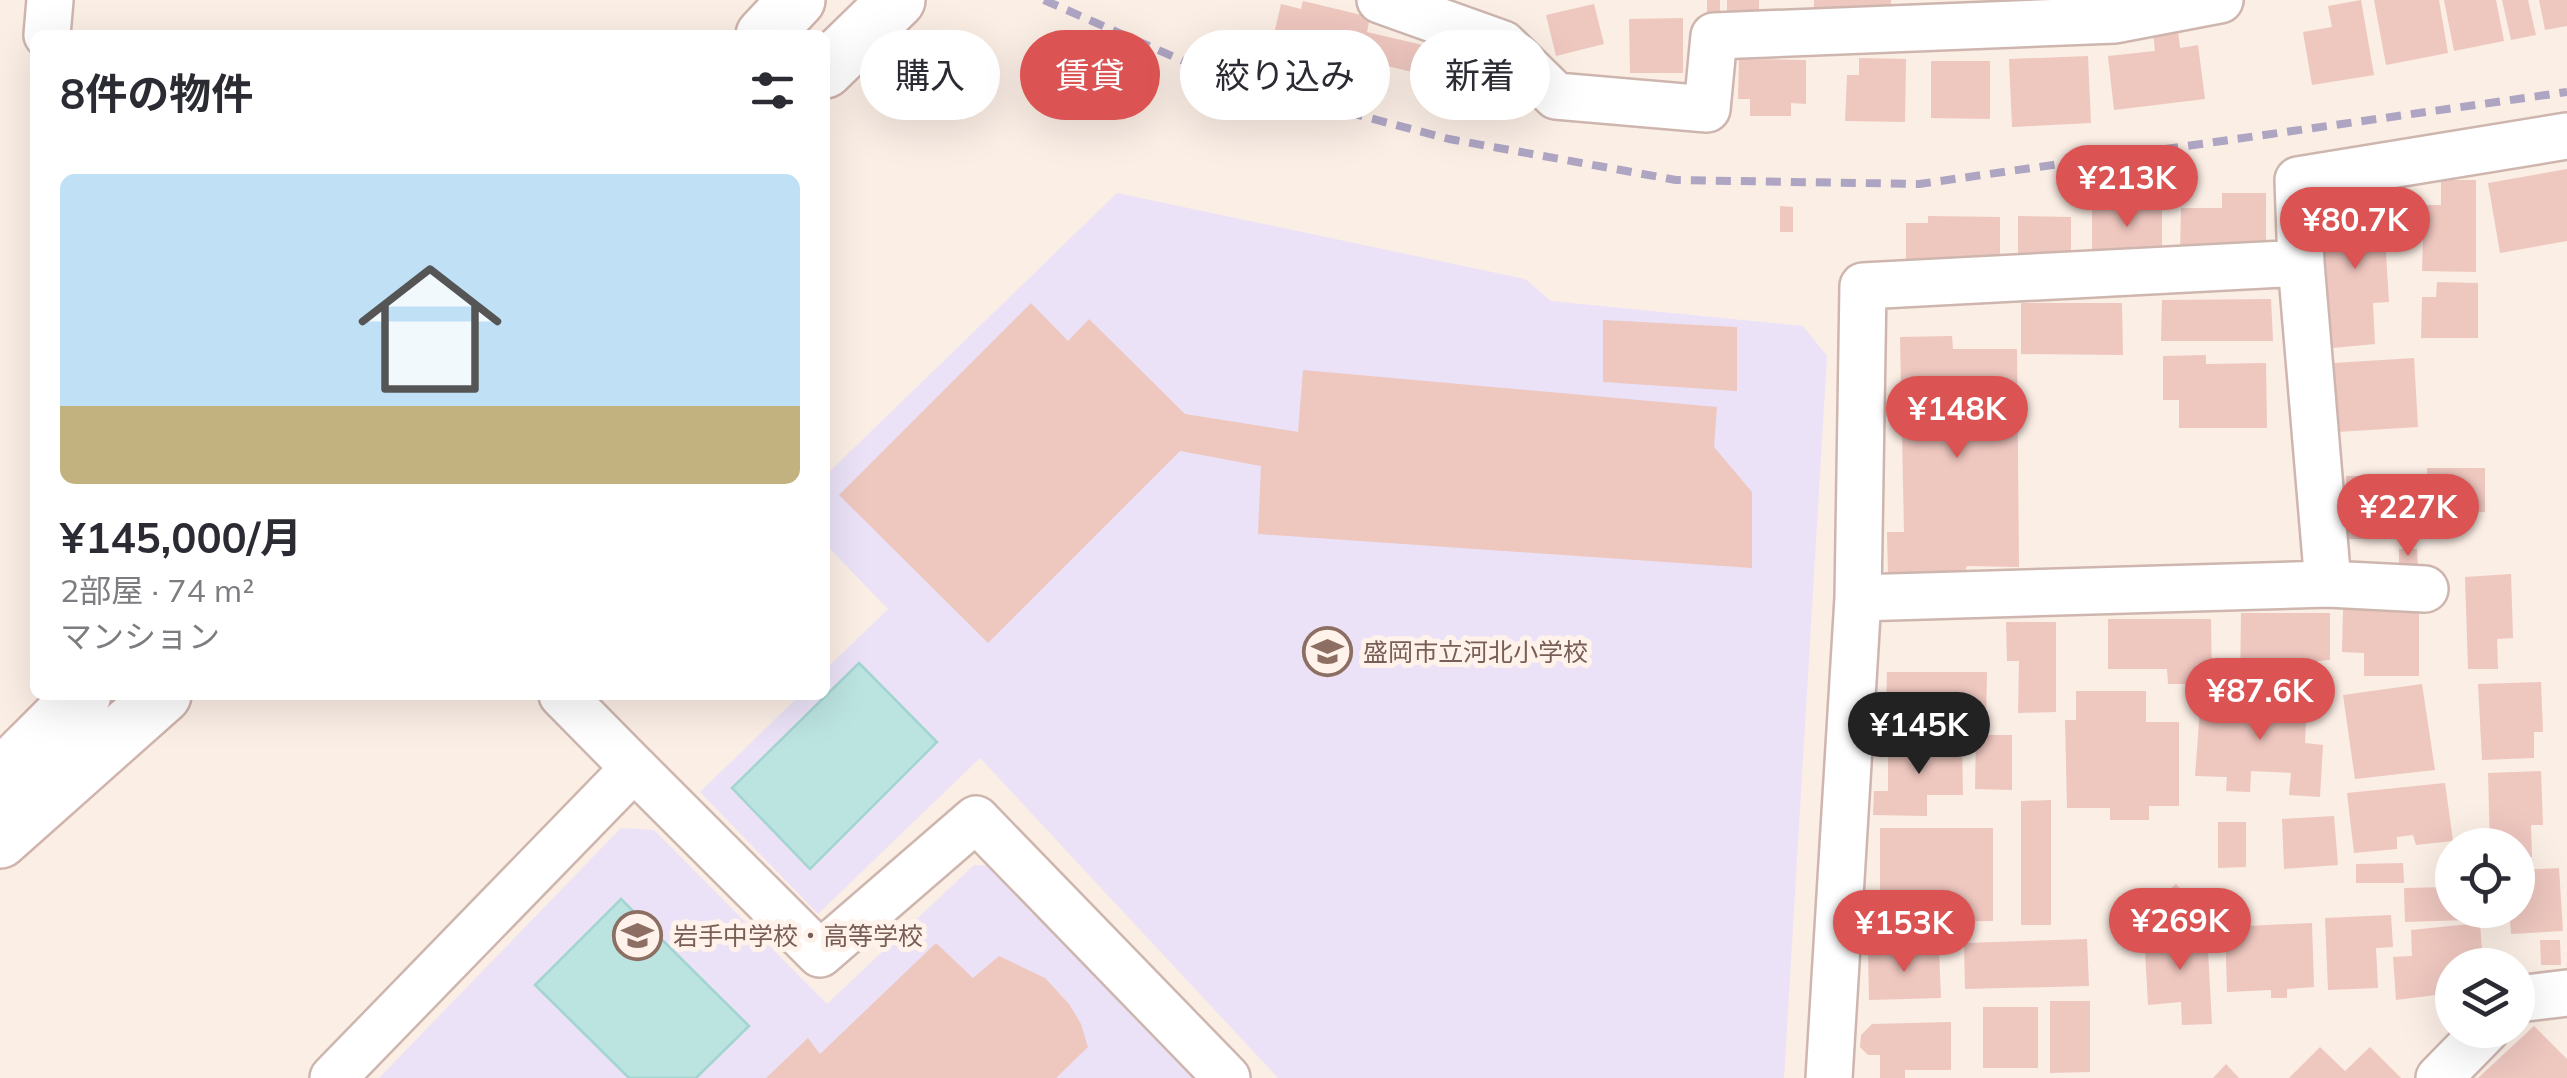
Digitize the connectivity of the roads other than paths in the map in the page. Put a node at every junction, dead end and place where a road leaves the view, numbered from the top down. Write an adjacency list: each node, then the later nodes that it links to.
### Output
1 (50, 0): 6 (street)
2 (797, 0): 7 (street)
3 (897, 0): 8 (street)
4 (1380, 0): 5 (street)
5 (2220, 0)
6 (47, 30)
7 (769, 30)
8 (830, 65)
9 (2567, 136): 10 (street)
10 (2300, 263): 11 (street); 13 (street)
11 (2328, 584): 12 (street); 13 (street)
12 (2425, 588)
13 (1858, 598): 25 (street)
14 (78, 700): 18 (street)
15 (157, 700): 19 (street)
16 (567, 700): 17 (street)
17 (634, 768): 23 (street); 24 (street)
18 (0, 778)
19 (0, 840)
20 (2567, 994): 21 (street)
21 (2535, 997)
22 (2468, 1048): 26 (street)
23 (333, 1078)
24 (1227, 1078)
25 (1829, 1078)
26 (2439, 1078)

